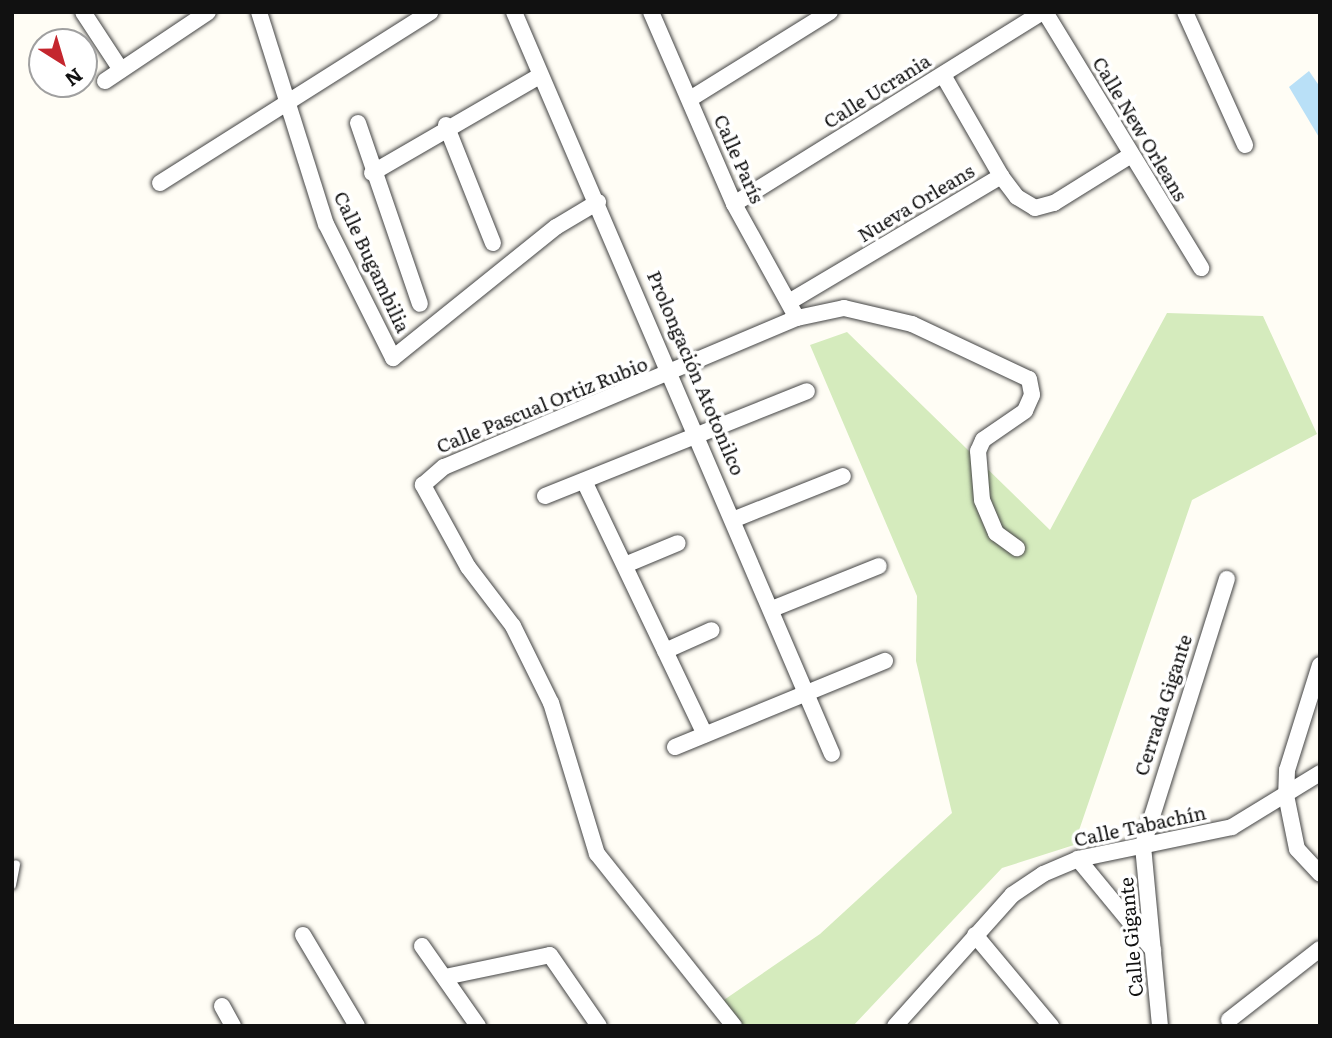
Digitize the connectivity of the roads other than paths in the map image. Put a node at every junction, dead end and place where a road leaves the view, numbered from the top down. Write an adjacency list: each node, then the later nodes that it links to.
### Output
1 (83, 12): 10 (street)
2 (208, 12): 10 (street)
3 (259, 12): 15 (street, Calle Bugambilia)
4 (430, 12): 15 (street)
5 (514, 12): 12 (street, Prolongación Atotonilco)
6 (651, 12): 14 (street, Calle París)
7 (830, 12): 14 (street)
8 (1044, 12): 11 (street, Calle Ucrania); 19 (street, Calle New Orleans)
9 (1185, 12): 18 (street)
10 (121, 70): 13 (street)
11 (943, 75): 21 (street); 24 (street, Calle Ucrania)
12 (539, 76): 17 (street); 23 (street, Prolongación Atotonilco)
13 (105, 81)
14 (690, 99): 24 (street, Calle París)
15 (288, 102): 22 (street); 23 (street, Calle Bugambilia)
16 (358, 123): 20 (street)
17 (446, 125): 20 (street); 25 (street)
18 (1245, 145)
19 (1131, 155): 21 (street, Nueva Orleans); 26 (street, Calle New Orleans)
20 (372, 173): 28 (street)
21 (1001, 176): 27 (street, Nueva Orleans)
22 (160, 183)
23 (598, 202): 30 (street, Prolongación Atotonilco)
24 (734, 204): 27 (street, Calle París)
25 (493, 243)
26 (1200, 268)
27 (789, 302): 29 (street, Calle París)
28 (420, 304)
29 (797, 318): 30 (street, Calle Pascual Ortiz Rubio); 38 (street, Calle Pascual Ortiz Rubio)
30 (674, 373): 32 (street, Prolongación Atotonilco); 70 (street, Calle Pascual Ortiz Rubio)
31 (807, 391): 32 (street)
32 (699, 434): 34 (street); 36 (street, Prolongación Atotonilco)
33 (843, 477): 36 (street)
34 (584, 481): 35 (street); 39 (street)
35 (545, 496)
36 (735, 519): 42 (street, Prolongación Atotonilco)
37 (678, 543): 39 (street)
38 (1017, 548)
39 (625, 565): 44 (street)
40 (879, 566): 42 (street)
41 (1227, 579): 53 (street, Cerrada Gigante)
42 (772, 609): 47 (street, Prolongación Atotonilco)
43 (712, 630): 44 (street)
44 (665, 651): 48 (street)
45 (885, 661): 47 (street)
46 (1320, 665): 52 (street)
47 (806, 695): 48 (street); 50 (street, Prolongación Atotonilco)
48 (705, 734): 49 (street)
49 (675, 747)
50 (832, 754)
51 (1320, 773): 52 (street, Calle Tabachín)
52 (1286, 795): 53 (street, Calle Tabachín); 56 (street)
53 (1143, 845): 54 (street, Calle Tabachín); 62 (street, Calle Gigante)
54 (1078, 859): 59 (street, Calle Tabachín); 62 (street)
55 (16, 863): 57 (lane)
56 (1320, 874)
57 (12, 885)
58 (303, 935): 67 (street)
59 (975, 935): 71 (street, Calle Tabachín); 72 (street)
60 (422, 946): 63 (street)
61 (1320, 949): 65 (street)
62 (1153, 950): 73 (street, Calle Gigante)
63 (445, 977): 68 (street); 69 (street)
64 (222, 1006): 66 (street)
65 (1228, 1020)
66 (233, 1026)
67 (357, 1026)
68 (478, 1026)
69 (599, 1026)
70 (734, 1026)
71 (895, 1026)
72 (1052, 1026)
73 (1160, 1026)

